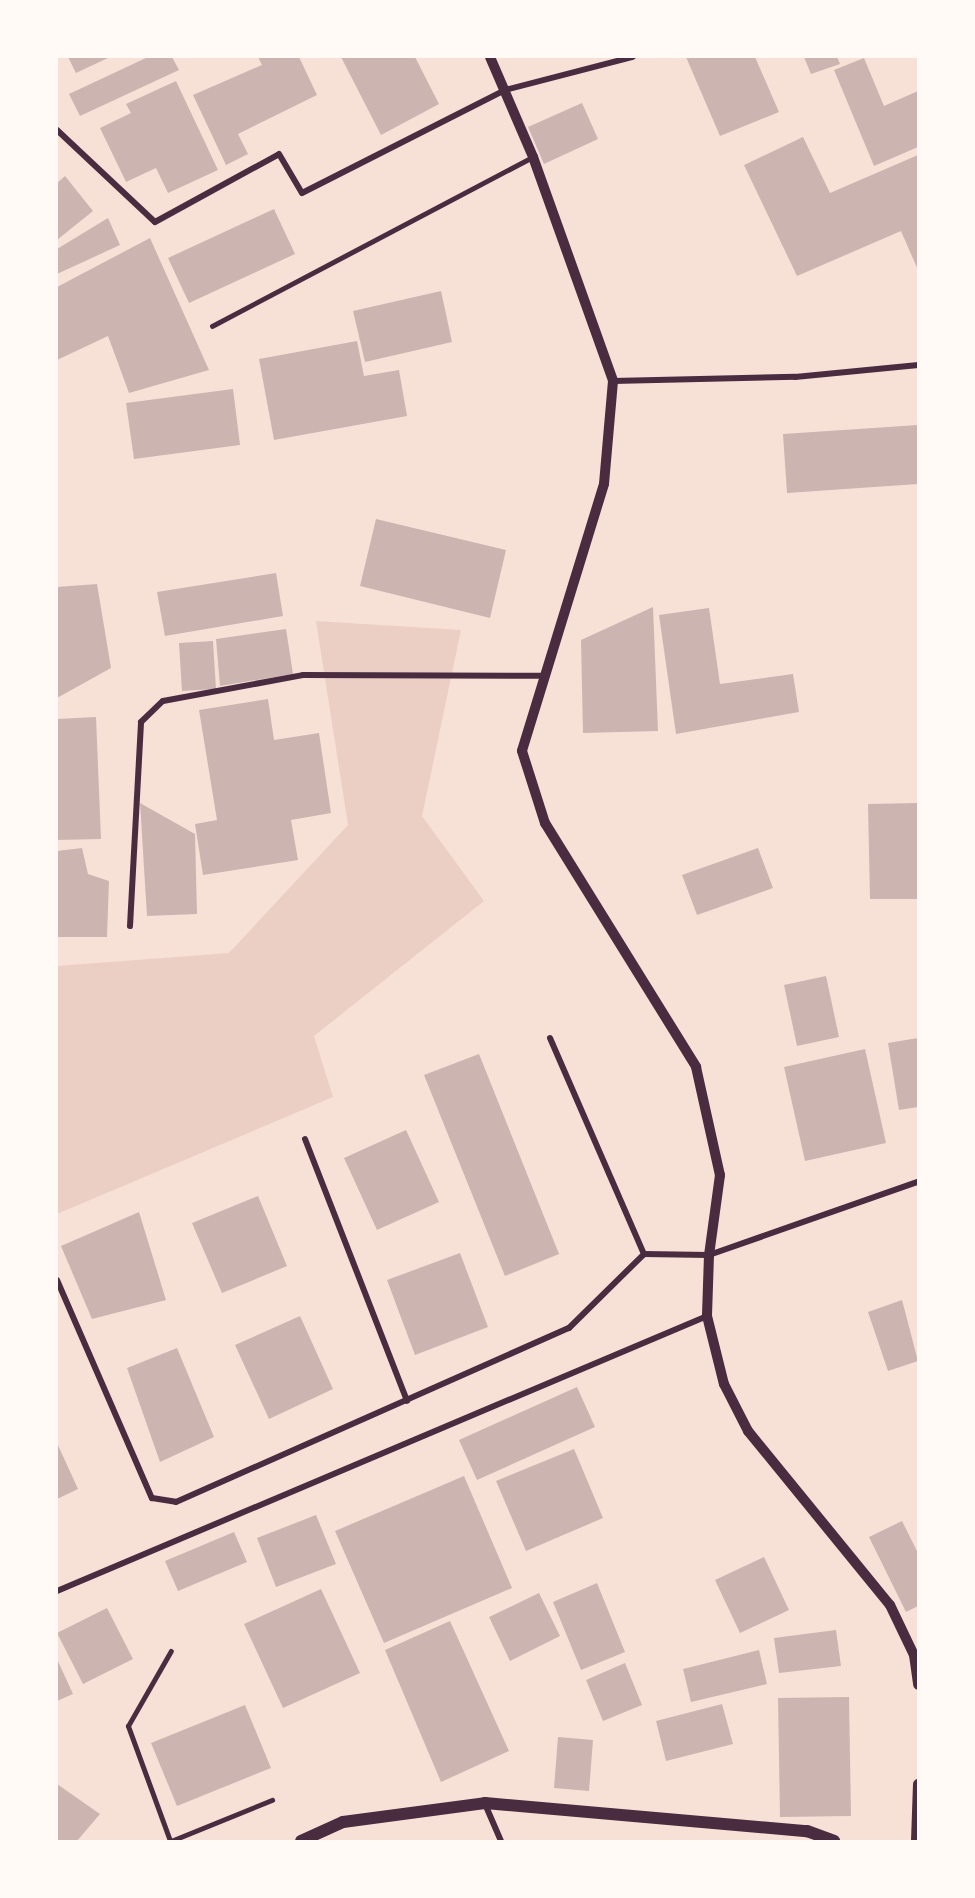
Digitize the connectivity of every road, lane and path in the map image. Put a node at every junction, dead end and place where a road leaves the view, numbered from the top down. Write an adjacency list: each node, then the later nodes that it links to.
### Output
1 (490, 57): 3 (street)
2 (633, 57): 3 (street)
3 (505, 90): 4 (street); 5 (street)
4 (57, 130)
5 (533, 157): 6 (lane); 8 (street)
6 (212, 326)
7 (918, 365): 8 (street)
8 (613, 381): 9 (street)
9 (549, 676): 10 (street); 15 (street)
10 (130, 926)
11 (550, 1038): 14 (street)
12 (305, 1139): 18 (street)
13 (918, 1182): 15 (street)
14 (644, 1254): 15 (street); 18 (street)
15 (709, 1255): 17 (street)
16 (57, 1280): 18 (street)
17 (707, 1316): 19 (street); 21 (street)
18 (408, 1401)
19 (57, 1591)
20 (171, 1651): 25 (lane)
21 (918, 1684)
22 (918, 1784): 29 (street)
23 (272, 1800): 25 (lane)
24 (485, 1803): 26 (main road); 27 (street); 28 (main road)
25 (170, 1841)
26 (301, 1841)
27 (501, 1841)
28 (834, 1841)
29 (916, 1841)

